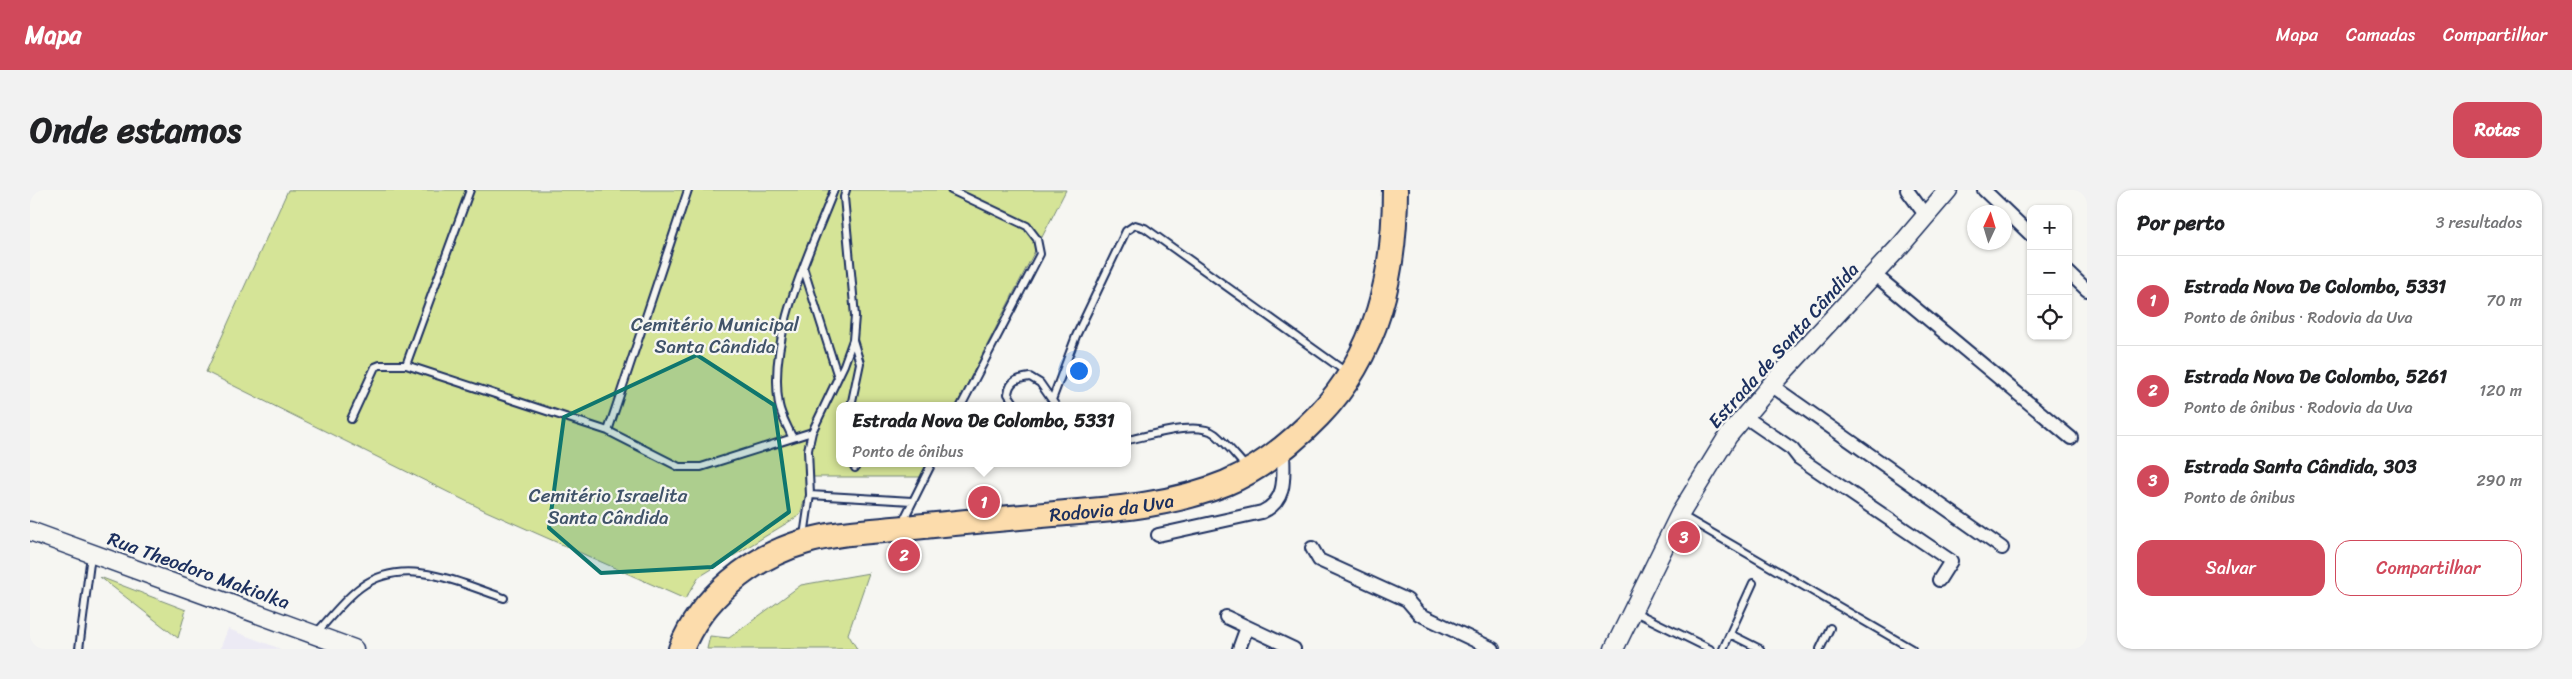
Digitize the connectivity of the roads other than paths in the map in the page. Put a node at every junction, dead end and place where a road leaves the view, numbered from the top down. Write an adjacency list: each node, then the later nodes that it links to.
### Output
1 (470, 190): 18 (lane)
2 (688, 190): 29 (lane)
3 (834, 190): 13 (lane)
4 (839, 190): 10 (lane)
5 (951, 190): 23 (lane)
6 (1395, 190): 19 (highway, Rodovia da Uva)
7 (1907, 190): 11 (street)
8 (1948, 190): 11 (main road, Estrada de Santa Cândida)
9 (1984, 190): 12 (street)
10 (845, 194): 17 (lane)
11 (1926, 216): 14 (main road, Estrada de Santa Cândida)
12 (2027, 231)
13 (804, 270): 20 (lane); 31 (lane)
14 (1874, 274): 21 (main road, Estrada de Santa Cândida); 32 (street)
15 (2072, 276): 16 (street)
16 (2087, 290)
17 (853, 340): 20 (lane); 22 (lane)
18 (406, 366): 28 (lane); 29 (lane)
19 (1351, 375): 26 (lane); 34 (highway, Rodovia da Uva)
20 (838, 377): 30 (lane)
21 (1771, 385): 27 (main road, Estrada de Santa Cândida); 45 (street)
22 (852, 402)
23 (963, 402)
24 (1013, 402): 25 (lane)
25 (1053, 402)
26 (1054, 402)
27 (1744, 416): 39 (main road, Estrada de Santa Cândida); 47 (street)
28 (351, 419)
29 (608, 431): 31 (lane)
30 (812, 432): 31 (lane); 37 (lane)
31 (792, 437)
32 (2071, 438)
33 (1131, 439): 36 (lane)
34 (1283, 448): 36 (highway, Rodovia da Uva); 42 (street)
35 (930, 467): 38 (lane)
36 (1250, 471): 40 (highway, Rodovia da Uva)
37 (810, 495): 38 (lane); 43 (lane)
38 (912, 501): 40 (lane)
39 (1680, 514): 50 (main road, Estrada de Santa Cândida); 67 (lane)
40 (900, 528): 43 (highway, Rodovia da Uva)
41 (30, 531): 46 (main road, Rua Theodoro Makiolka)
42 (1158, 535)
43 (803, 542): 58 (highway, Rodovia da Uva)
44 (1312, 548): 61 (street)
45 (2002, 548)
46 (92, 554): 55 (main road, Rua Theodoro Makiolka); 56 (lane)
47 (1939, 580)
48 (1753, 583): 54 (lane)
49 (504, 598): 55 (lane)
50 (1632, 610): 62 (main road, Estrada de Santa Cândida); 63 (lane)
51 (1226, 617): 52 (street)
52 (1247, 627): 59 (street); 60 (street)
53 (1830, 628): 66 (lane)
54 (1730, 634): 64 (lane); 65 (lane)
55 (314, 635): 57 (main road, Rua Theodoro Makiolka)
56 (79, 649)
57 (354, 649)
58 (681, 649)
59 (1239, 649)
60 (1294, 649)
61 (1493, 649)
62 (1614, 649)
63 (1710, 649)
64 (1723, 649)
65 (1760, 649)
66 (1820, 649)
67 (1912, 649)

